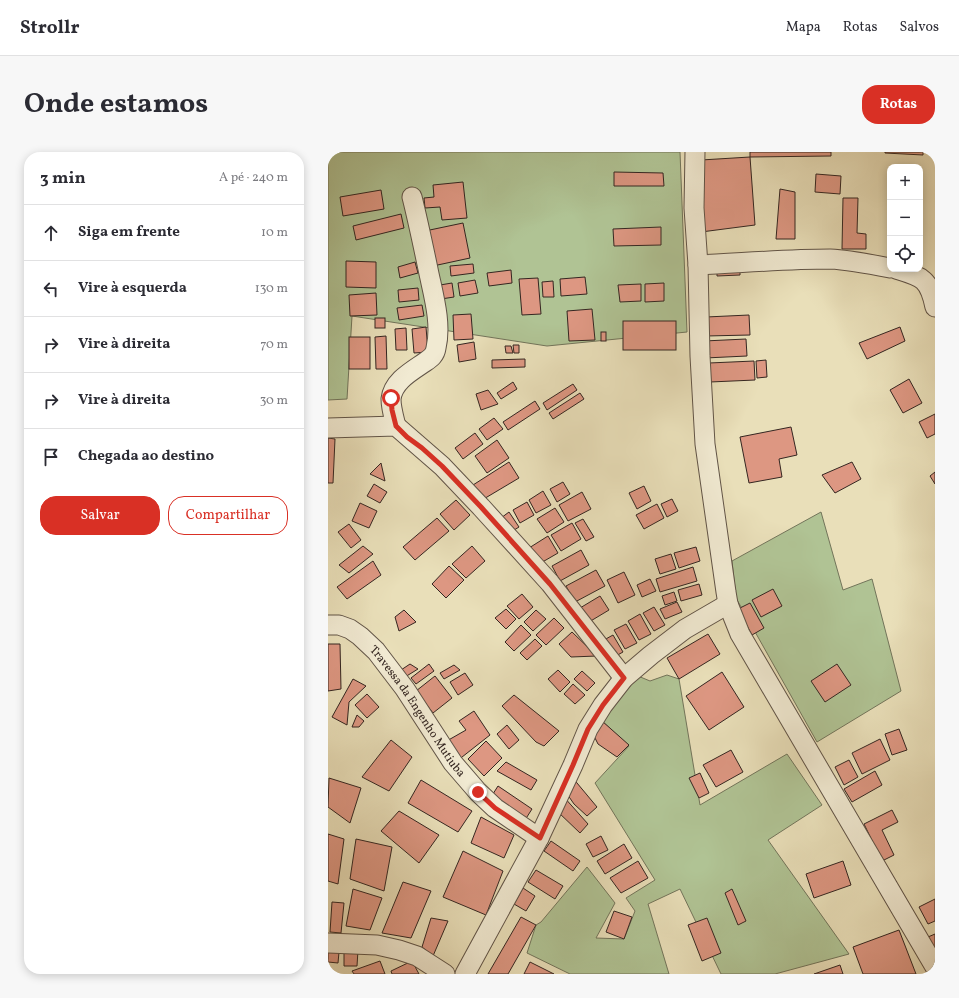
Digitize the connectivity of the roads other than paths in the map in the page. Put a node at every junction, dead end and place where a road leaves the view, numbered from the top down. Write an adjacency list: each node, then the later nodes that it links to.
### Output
1 (695, 152): 3 (street)
2 (412, 197): 7 (street)
3 (698, 265): 4 (street); 9 (street)
4 (887, 267)
5 (905, 272): 6 (street)
6 (935, 307)
7 (396, 426): 8 (street); 11 (street)
8 (328, 428)
9 (728, 604): 11 (street); 14 (street)
10 (328, 625): 12 (street, Travessa da Engenho Mutiuba)
11 (624, 678): 12 (street)
12 (540, 838): 16 (street)
13 (328, 943): 15 (street)
14 (935, 968)
15 (445, 974)
16 (465, 974)

